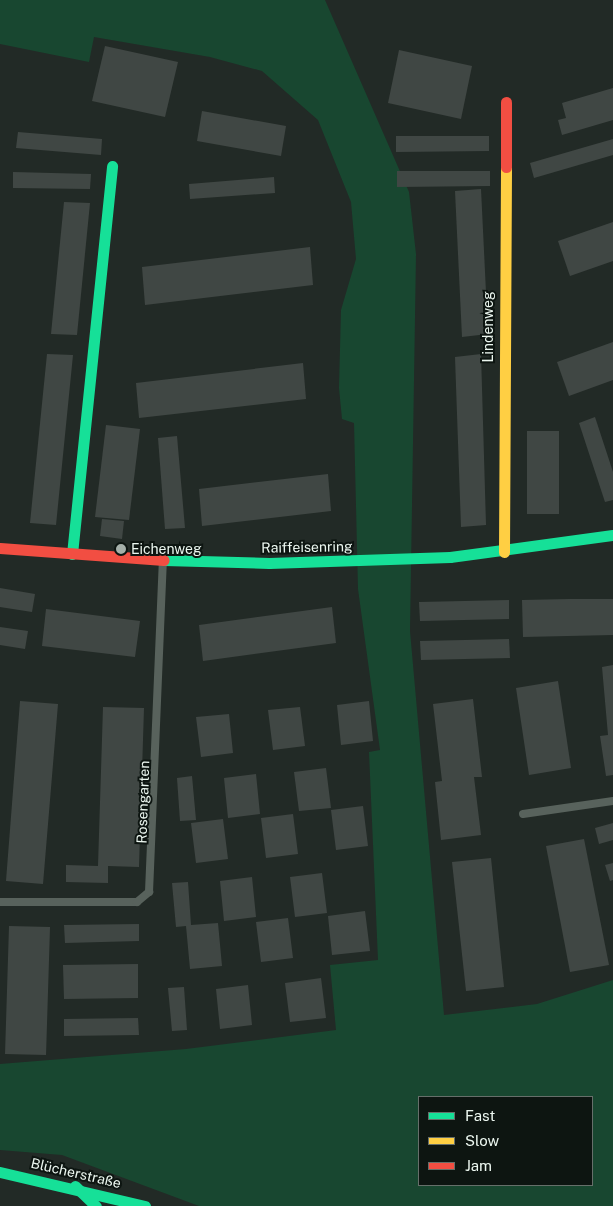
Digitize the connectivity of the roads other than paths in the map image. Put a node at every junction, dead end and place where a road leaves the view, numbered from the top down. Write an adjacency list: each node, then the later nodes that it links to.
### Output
1 (506, 102): 5 (main road, Lindenweg)
2 (112, 166): 6 (main road)
3 (613, 535): 5 (main road, Raiffeisenring)
4 (0, 548): 6 (main road, Raiffeisenring)
5 (504, 552): 7 (main road, Raiffeisenring)
6 (72, 554): 7 (main road, Raiffeisenring)
7 (163, 561): 10 (lane, Rosengarten)
8 (613, 801): 9 (lane)
9 (522, 814)
10 (0, 902)
11 (0, 1172): 12 (main road, Blücherstraße)
12 (75, 1186): 13 (main road); 14 (main road, Blücherstraße)
13 (96, 1206)
14 (145, 1206)

